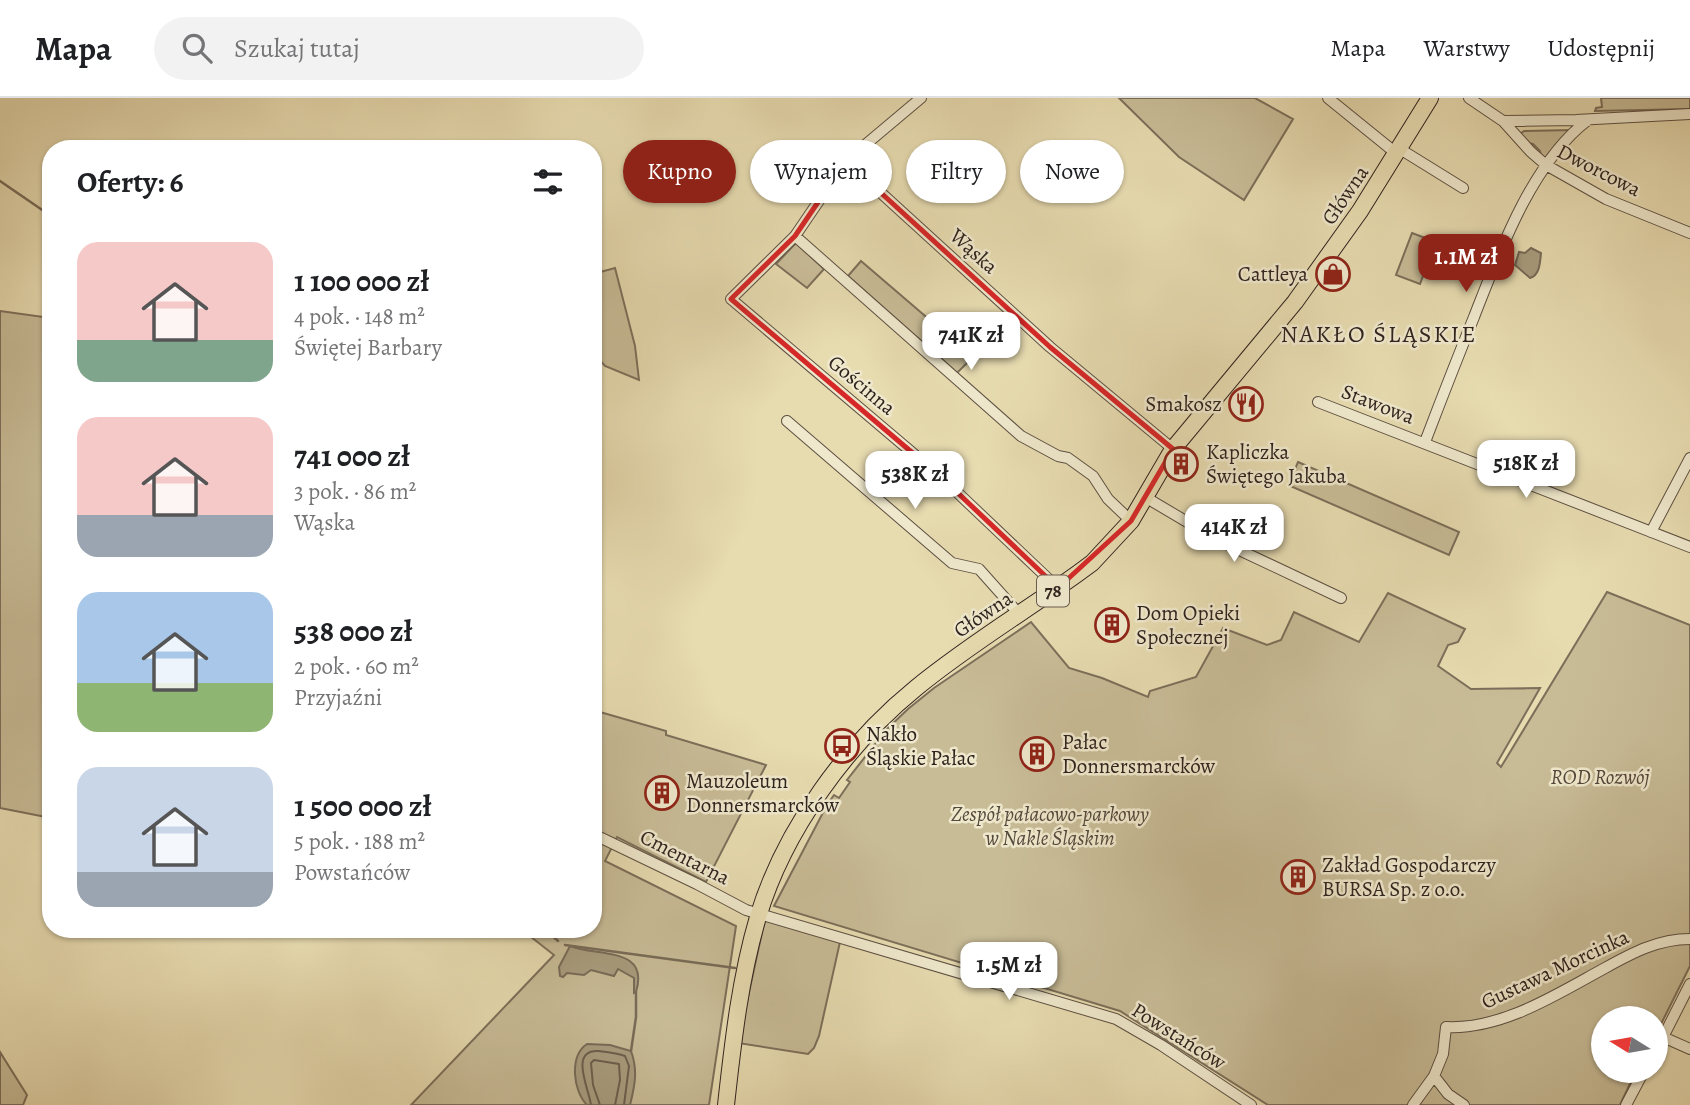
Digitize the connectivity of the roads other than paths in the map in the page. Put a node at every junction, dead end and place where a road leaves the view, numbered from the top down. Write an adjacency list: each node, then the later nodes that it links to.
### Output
1 (921, 98): 8 (street)
2 (1328, 98): 9 (street)
3 (1430, 98): 9 (main road, Główna / 78)
4 (1469, 98): 7 (street, Dworcowa)
5 (1690, 114): 6 (street)
6 (1588, 120): 7 (street); 10 (street)
7 (1503, 121): 10 (street, Dworcowa)
8 (871, 140)
9 (1399, 152): 11 (street); 19 (main road, Główna / 78)
10 (1546, 165): 14 (street, Dworcowa); 18 (street)
11 (1463, 188)
12 (817, 203): 15 (street)
13 (892, 203): 19 (street, Wąska)
14 (1690, 233)
15 (795, 236): 22 (street); 25 (street, Gościnna)
16 (1318, 402): 18 (street, Stawowa)
17 (787, 421): 27 (street)
18 (1424, 442): 23 (street, Stawowa)
19 (1173, 449): 21 (main road, Główna / 78)
20 (1690, 458): 23 (street)
21 (1145, 497): 22 (main road, Główna / 78); 26 (street)
22 (1131, 521): 25 (main road, Główna / 78)
23 (1651, 532): 24 (street, Stawowa)
24 (1690, 547)
25 (1058, 588): 27 (main road, Główna / 78)
26 (1341, 598)
27 (1020, 614): 29 (main road, Główna / 78)
28 (602, 838): 29 (street, Cmentarna)
29 (759, 914): 37 (main road, Główna / 78); 38 (street, Powstańców)
30 (1690, 939): 35 (street, Gustawa Morcinka)
31 (1690, 984): 32 (street)
32 (1668, 1027)
33 (1668, 1039): 34 (street)
34 (1690, 1049)
35 (1434, 1076): 39 (street); 40 (street)
36 (1638, 1083): 41 (street)
37 (726, 1105)
38 (1251, 1105)
39 (1413, 1105)
40 (1464, 1105)
41 (1626, 1105)

